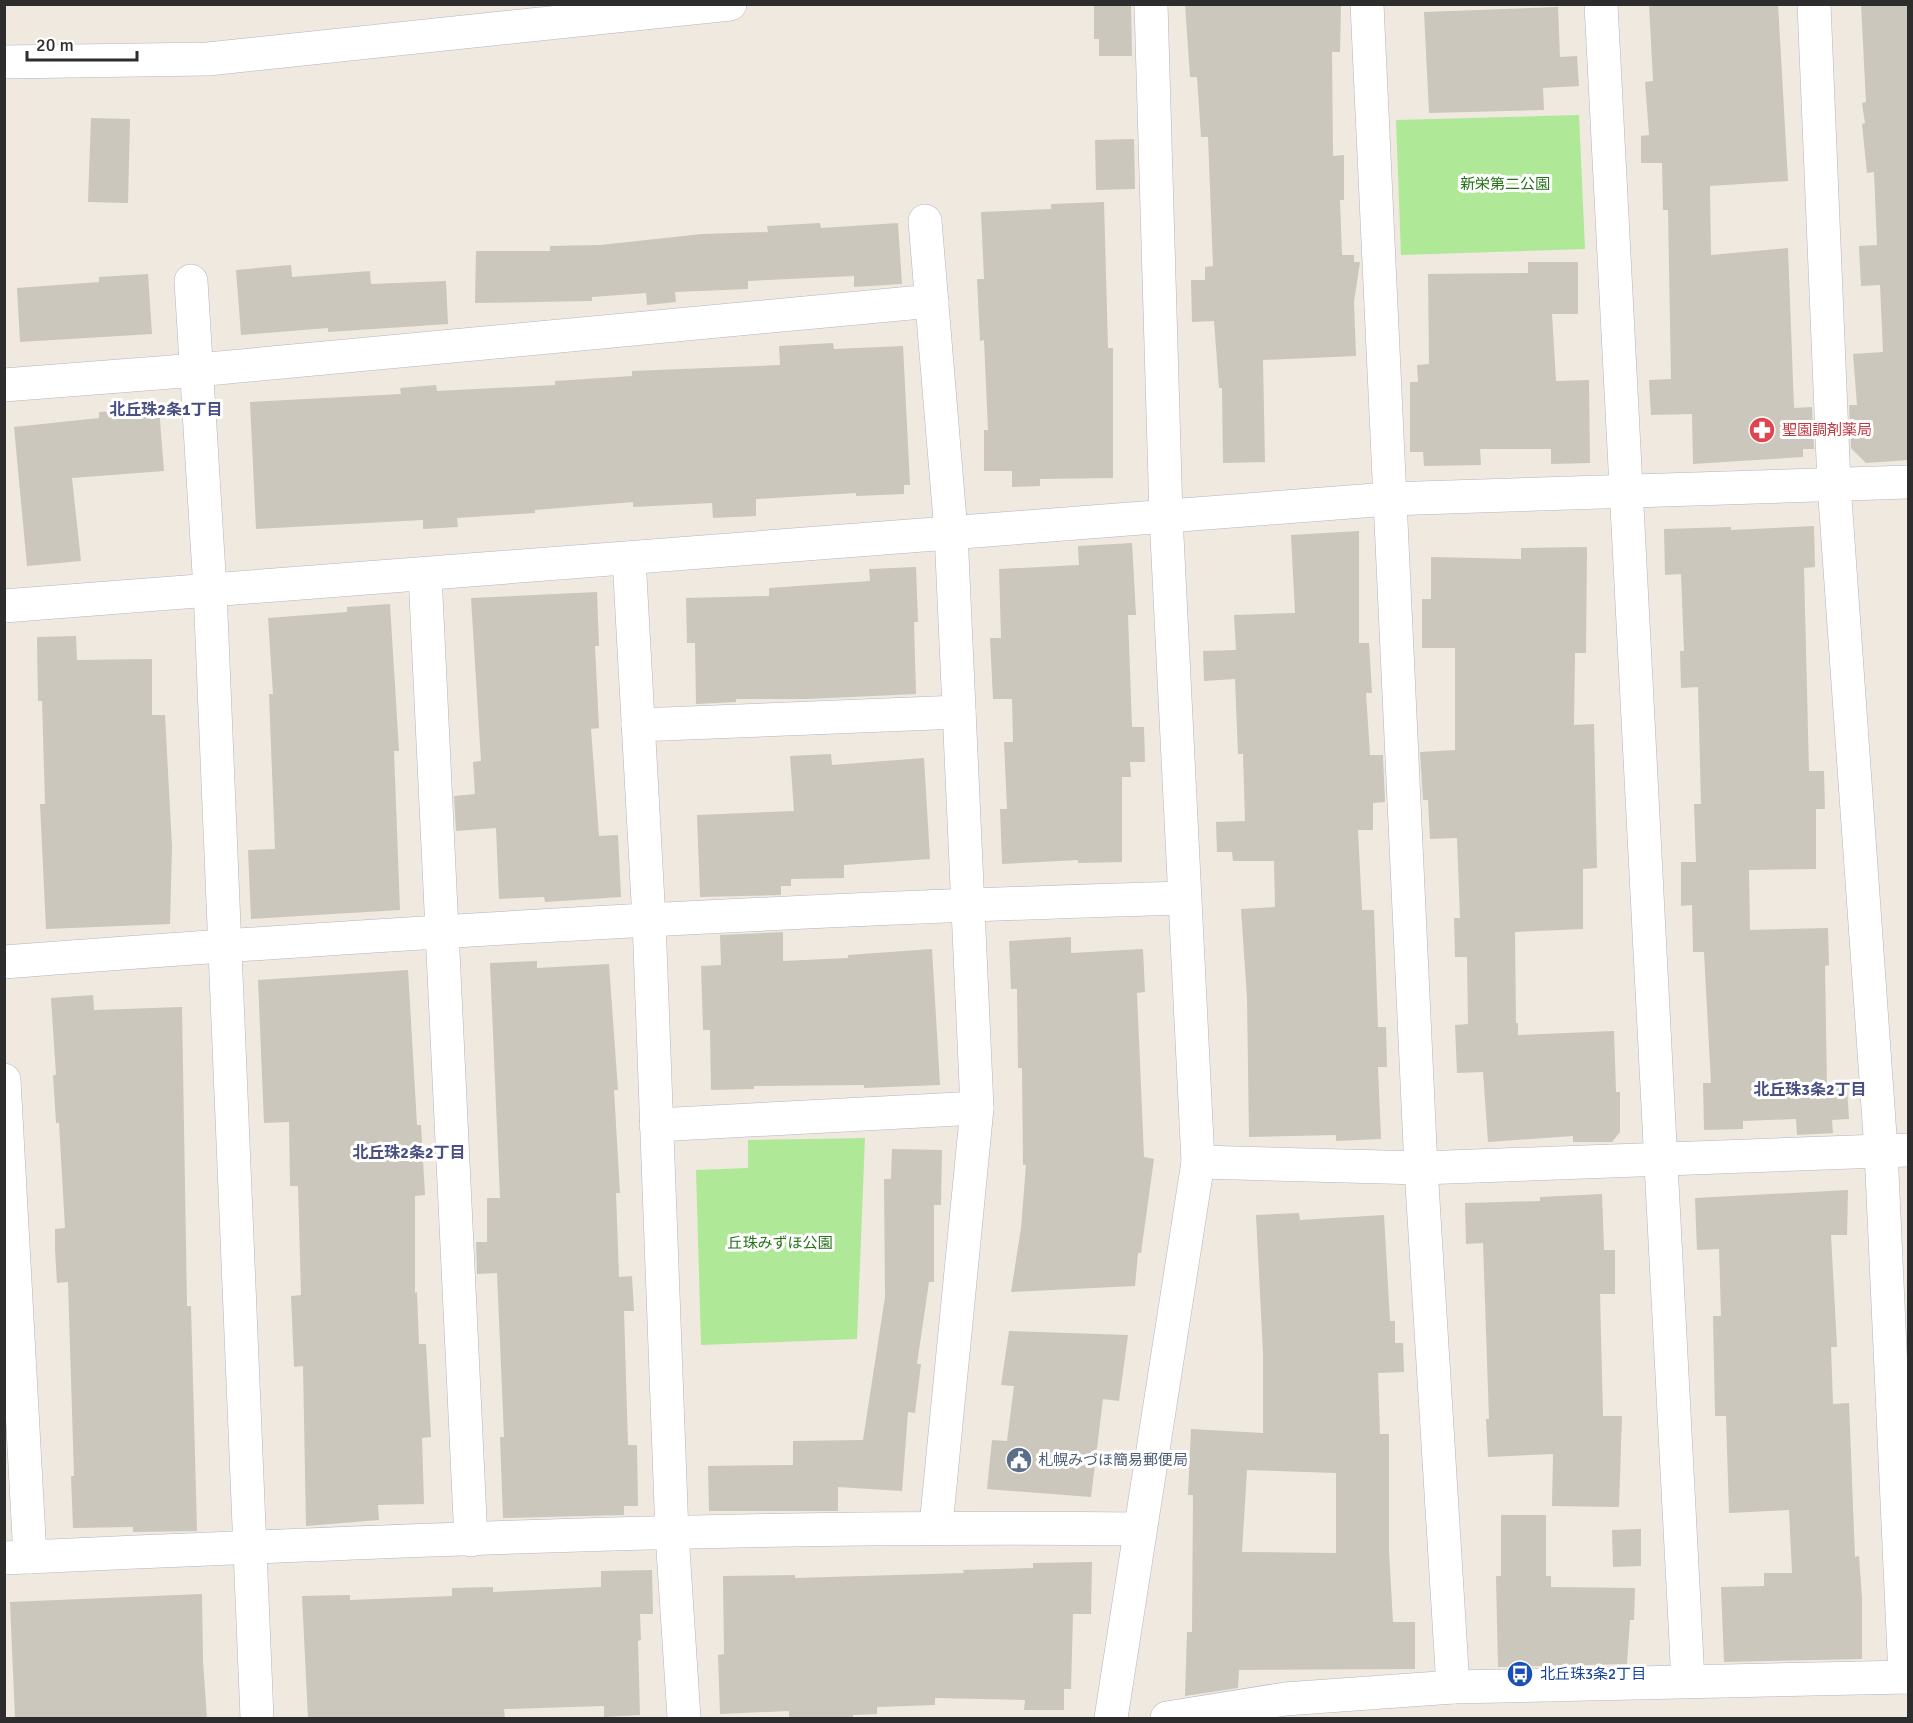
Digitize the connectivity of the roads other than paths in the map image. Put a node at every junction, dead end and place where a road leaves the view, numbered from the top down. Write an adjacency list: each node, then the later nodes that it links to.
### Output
1 (730, 4): 6 (street)
2 (1151, 4): 16 (street)
3 (1367, 4): 15 (street)
4 (1601, 4): 14 (street)
5 (1814, 4): 13 (street)
6 (4, 62)
7 (925, 221): 9 (street)
8 (191, 281): 10 (street)
9 (932, 301): 10 (street); 17 (street)
10 (197, 370): 11 (street); 20 (street)
11 (4, 385)
12 (1908, 482): 13 (street)
13 (1834, 484): 14 (street); 33 (street)
14 (1624, 489): 15 (street); 34 (street)
15 (1388, 499): 16 (street); 36 (street)
16 (1166, 516): 17 (street); 24 (street)
17 (951, 532): 18 (street); 22 (street)
18 (629, 558): 19 (street); 23 (street)
19 (425, 574): 20 (street); 27 (street)
20 (210, 590): 21 (street); 28 (street)
21 (4, 606)
22 (959, 712): 23 (street); 25 (street)
23 (638, 724): 26 (street)
24 (1184, 898): 25 (street); 35 (street)
25 (968, 904): 26 (street); 31 (street)
26 (649, 920): 27 (street); 32 (street)
27 (442, 930): 28 (street); 40 (street)
28 (224, 945): 29 (street); 41 (street)
29 (4, 962)
30 (4, 1080): 42 (street)
31 (977, 1108): 32 (street); 37 (street)
32 (656, 1125): 39 (street)
33 (1895, 1150): 34 (street); 43 (street)
34 (1662, 1160): 36 (street); 44 (street)
35 (1198, 1162): 36 (street); 38 (street)
36 (1422, 1168): 45 (street)
37 (936, 1526): 38 (street); 39 (street)
38 (1139, 1529): 48 (street)
39 (672, 1534): 40 (street); 47 (street)
40 (471, 1540): 41 (street)
41 (249, 1546): 42 (street); 46 (street)
42 (17, 1557)
43 (1907, 1677): 44 (street)
44 (1688, 1681): 45 (street)
45 (1453, 1687): 49 (street)
46 (258, 1719)
47 (684, 1719)
48 (1111, 1719)
49 (1167, 1719)

